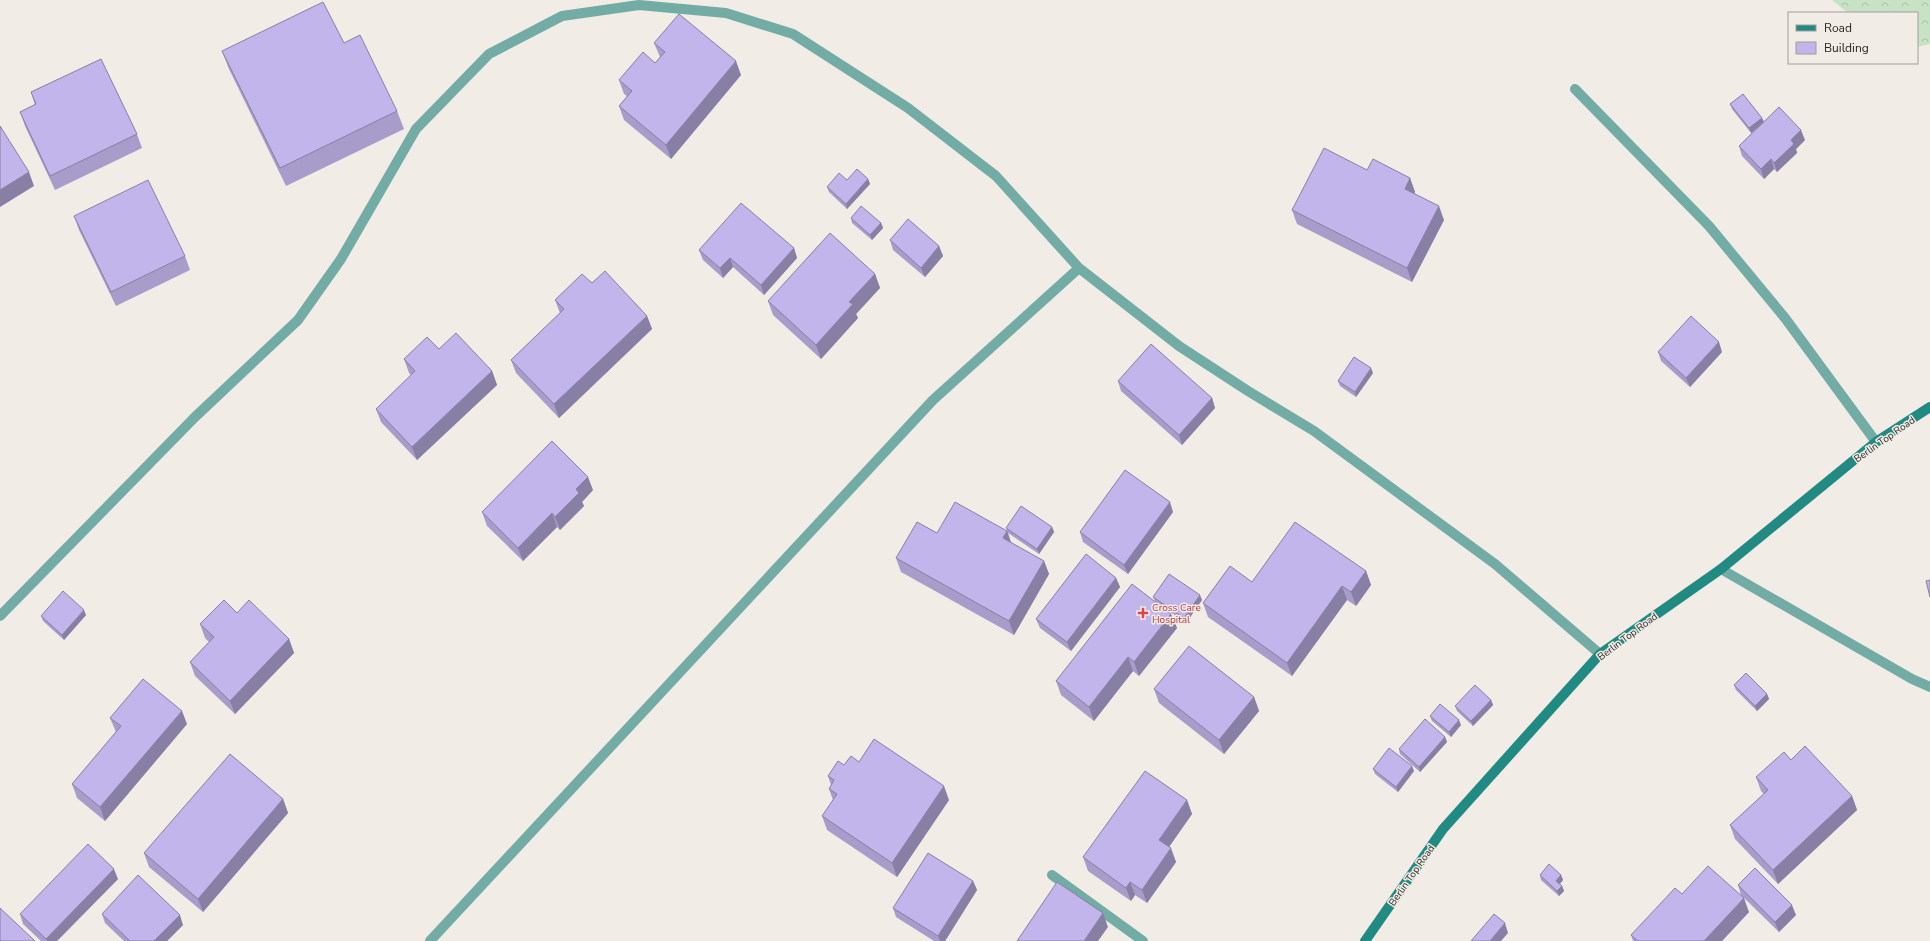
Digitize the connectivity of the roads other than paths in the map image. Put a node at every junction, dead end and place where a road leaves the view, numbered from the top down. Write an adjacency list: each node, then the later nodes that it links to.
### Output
1 (1575, 89): 4 (street)
2 (1079, 268): 6 (street); 7 (street); 10 (street)
3 (1930, 407): 4 (street, Berlin Top Road)
4 (1876, 442): 5 (street, Berlin Top Road)
5 (1721, 569): 7 (street, Berlin Top Road); 8 (street)
6 (0, 616)
7 (1600, 654): 12 (street, Berlin Top Road)
8 (1930, 687)
9 (1052, 875): 11 (street)
10 (430, 941)
11 (1143, 941)
12 (1365, 941)

